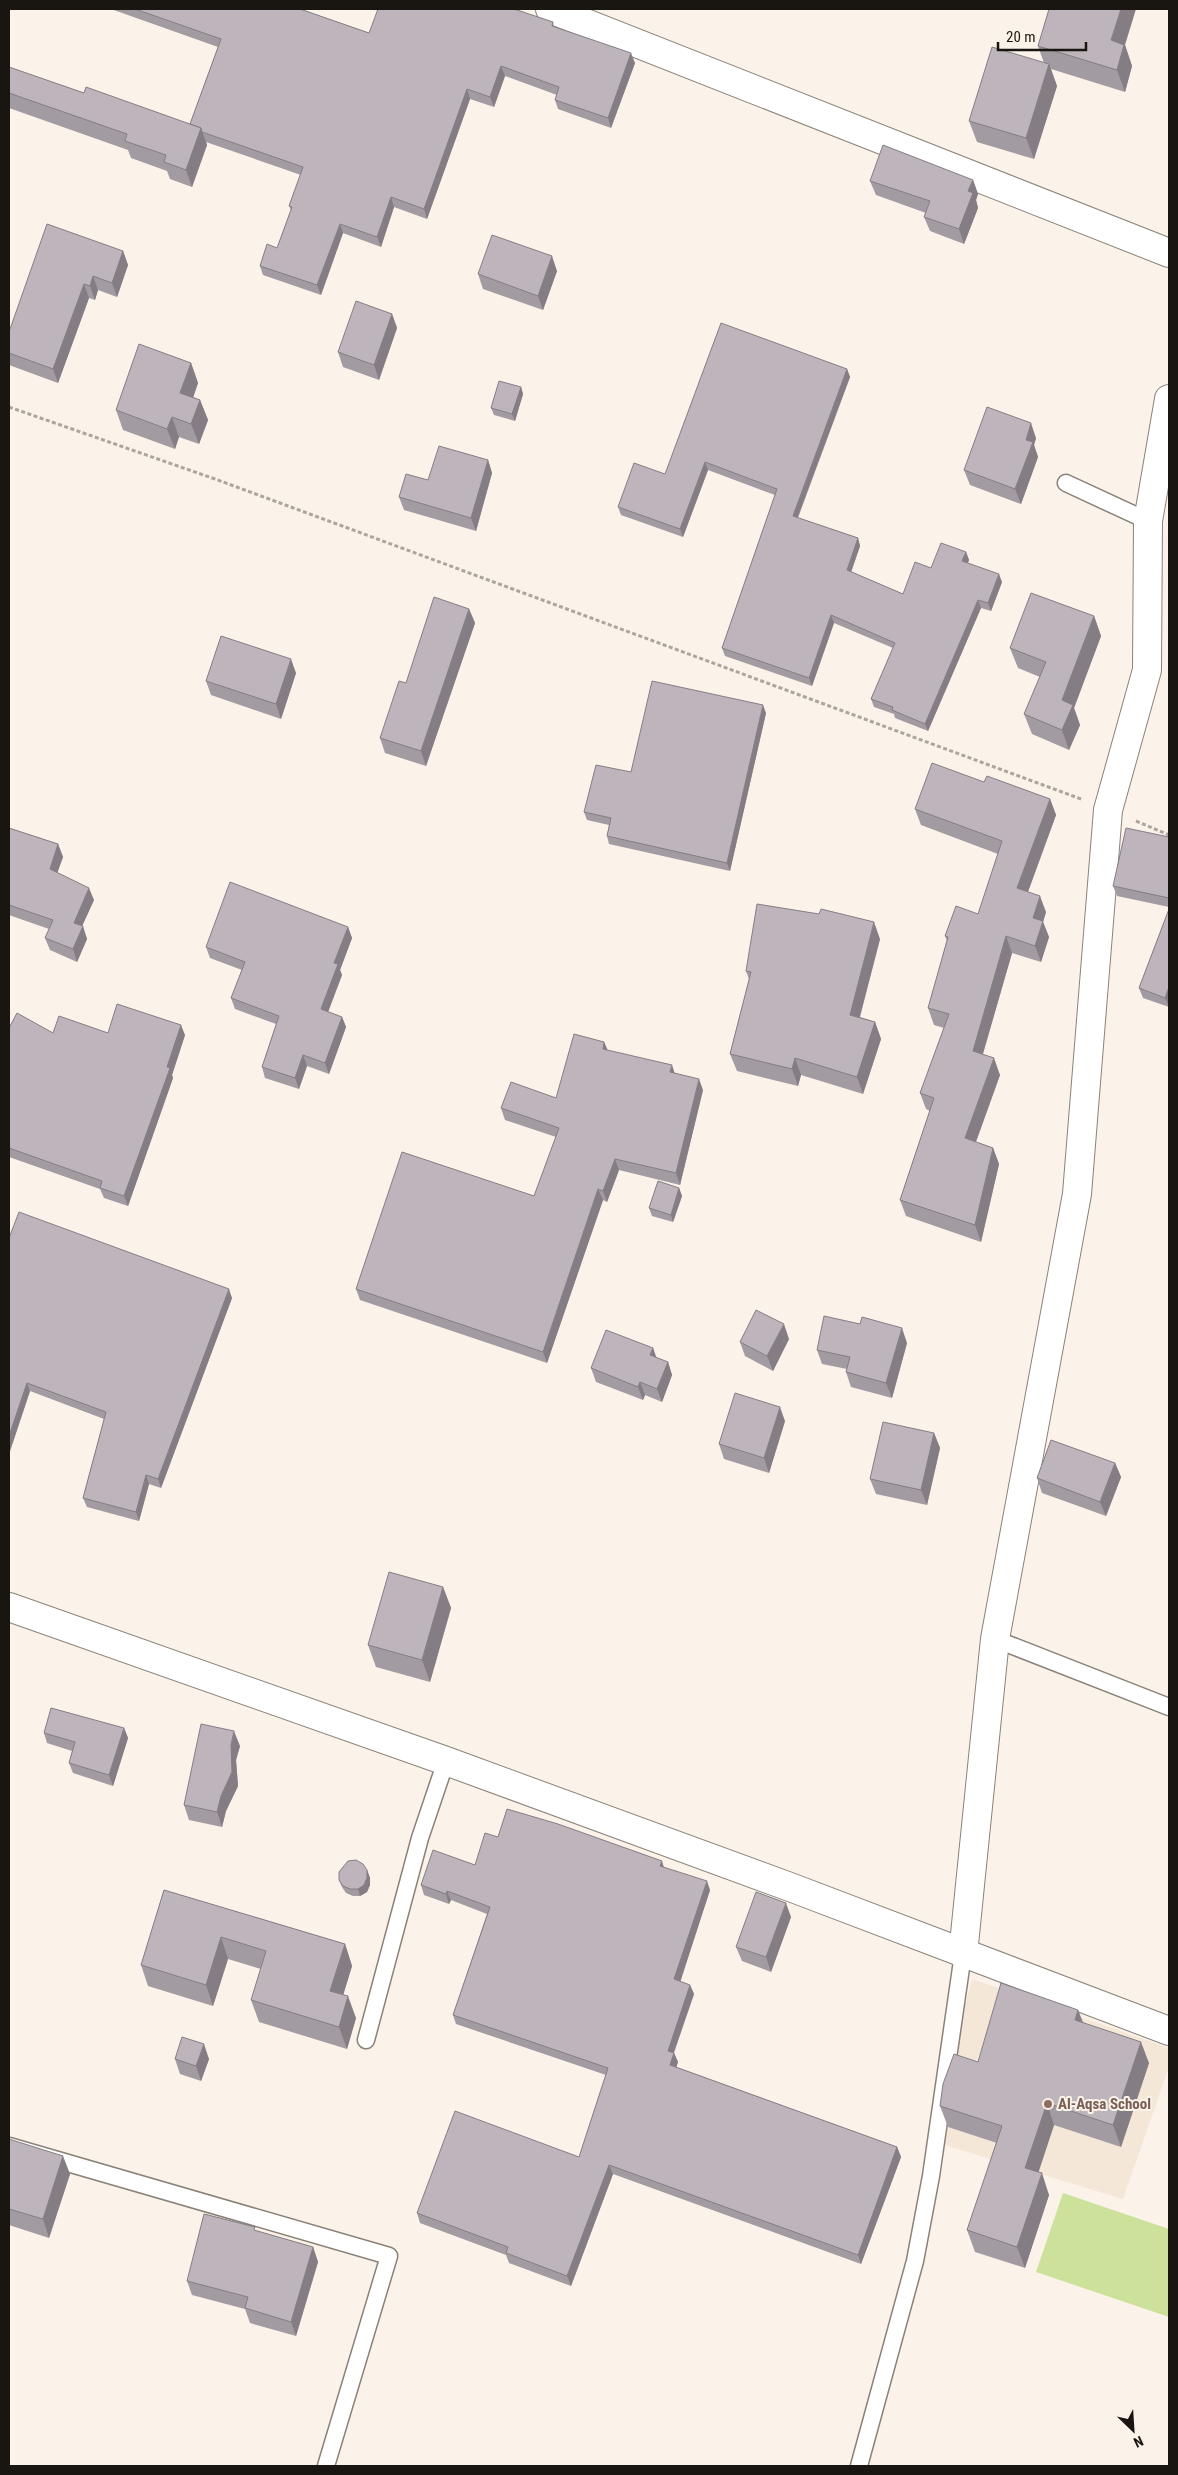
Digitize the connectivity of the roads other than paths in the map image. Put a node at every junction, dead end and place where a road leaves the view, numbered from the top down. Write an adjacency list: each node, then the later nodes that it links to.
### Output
1 (550, 9): 2 (street)
2 (1169, 253)
3 (1169, 399): 5 (street)
4 (1066, 483): 5 (lane)
5 (1148, 521): 7 (street)
6 (9, 1607): 9 (street)
7 (995, 1639): 8 (lane); 10 (street)
8 (1169, 1707)
9 (446, 1761): 10 (street); 12 (lane)
10 (963, 1954): 11 (street); 15 (lane)
11 (1169, 2031)
12 (366, 2040)
13 (9, 2146): 14 (lane)
14 (326, 2466)
15 (859, 2466)

